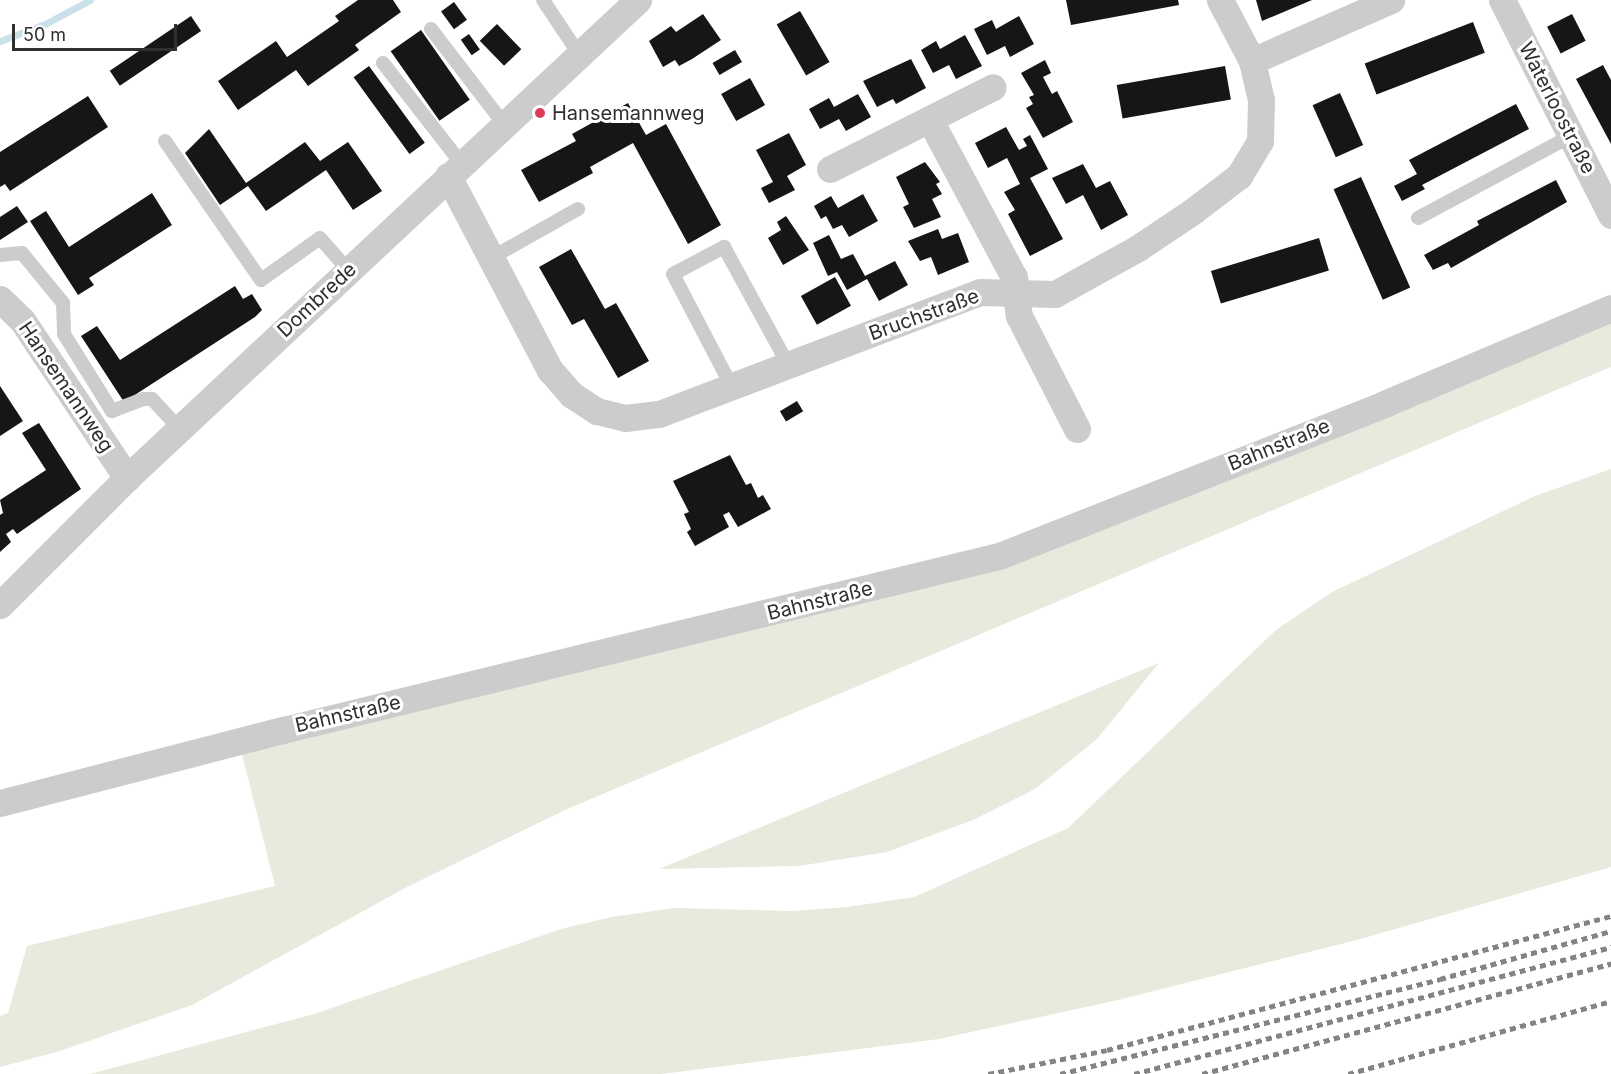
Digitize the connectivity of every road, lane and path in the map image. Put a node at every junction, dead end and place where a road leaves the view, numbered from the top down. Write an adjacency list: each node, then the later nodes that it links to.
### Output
1 (543, 0): 7 (lane)
2 (638, 0): 7 (street, Dombrede)
3 (1220, 0): 8 (street, Bruchstraße)
4 (1391, 0): 8 (street)
5 (1502, 0): 13 (street, Waterloostraße)
6 (431, 28): 12 (lane)
7 (579, 54): 12 (street, Dombrede)
8 (1252, 62): 23 (street, Bruchstraße)
9 (383, 63): 16 (lane)
10 (993, 87): 11 (street)
11 (930, 120): 15 (street); 23 (street)
12 (503, 123): 16 (street, Dombrede)
13 (1571, 136): 18 (street, Waterloostraße); 19 (lane)
14 (165, 141): 22 (lane)
15 (830, 169)
16 (454, 170): 21 (street, Bruchstraße); 22 (street, Dombrede)
17 (578, 209): 21 (lane)
18 (1611, 215)
19 (1418, 218)
20 (0, 255): 26 (lane)
21 (491, 258): 29 (street, Bruchstraße)
22 (348, 270): 31 (street, Dombrede)
23 (1016, 292): 28 (street, Bruchstraße); 32 (street)
24 (0, 299): 27 (street, Hansemannweg)
25 (1611, 308): 35 (street, Bahnstraße)
26 (64, 334): 27 (lane); 30 (lane)
27 (42, 350): 30 (street, Hansemannweg)
28 (789, 366): 29 (street, Bruchstraße); 29 (lane)
29 (732, 387)
30 (102, 419): 31 (lane); 33 (street, Hansemannweg)
31 (180, 429): 33 (street, Dombrede)
32 (1077, 429)
33 (127, 478): 34 (street, Dombrede)
34 (0, 605)
35 (0, 803)

